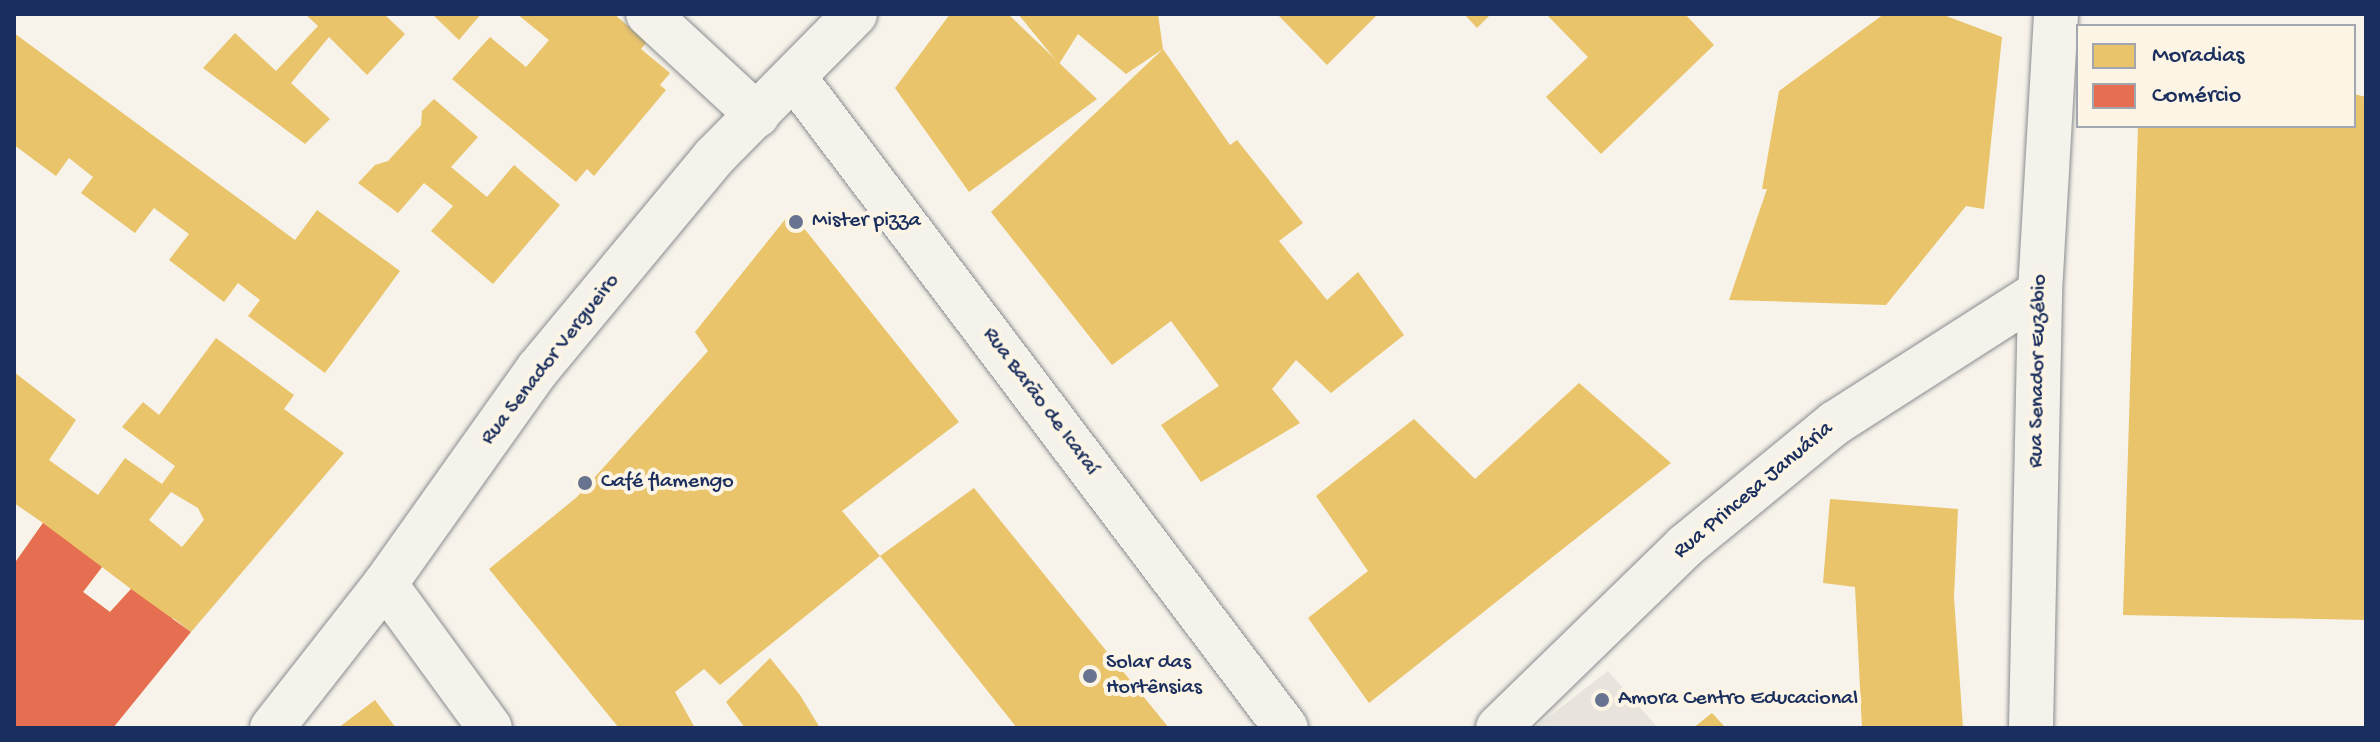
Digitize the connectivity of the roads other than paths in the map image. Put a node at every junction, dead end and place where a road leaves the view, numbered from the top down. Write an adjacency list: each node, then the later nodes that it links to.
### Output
1 (648, 14): 5 (street)
2 (855, 14): 4 (street, Rua Senador Vergueiro)
3 (2056, 14): 6 (street, Rua Senador Euzébio)
4 (794, 77): 5 (street, Rua Senador Vergueiro); 10 (street, Rua Barão de Icaraí)
5 (757, 115): 7 (street, Rua Senador Vergueiro)
6 (2040, 292): 11 (street, Rua Princesa Januária); 12 (street, Rua Senador Euzébio)
7 (385, 584): 8 (street, Rua Senador Vergueiro); 9 (street)
8 (272, 728)
9 (490, 728)
10 (1286, 728)
11 (1498, 728)
12 (2031, 728)

